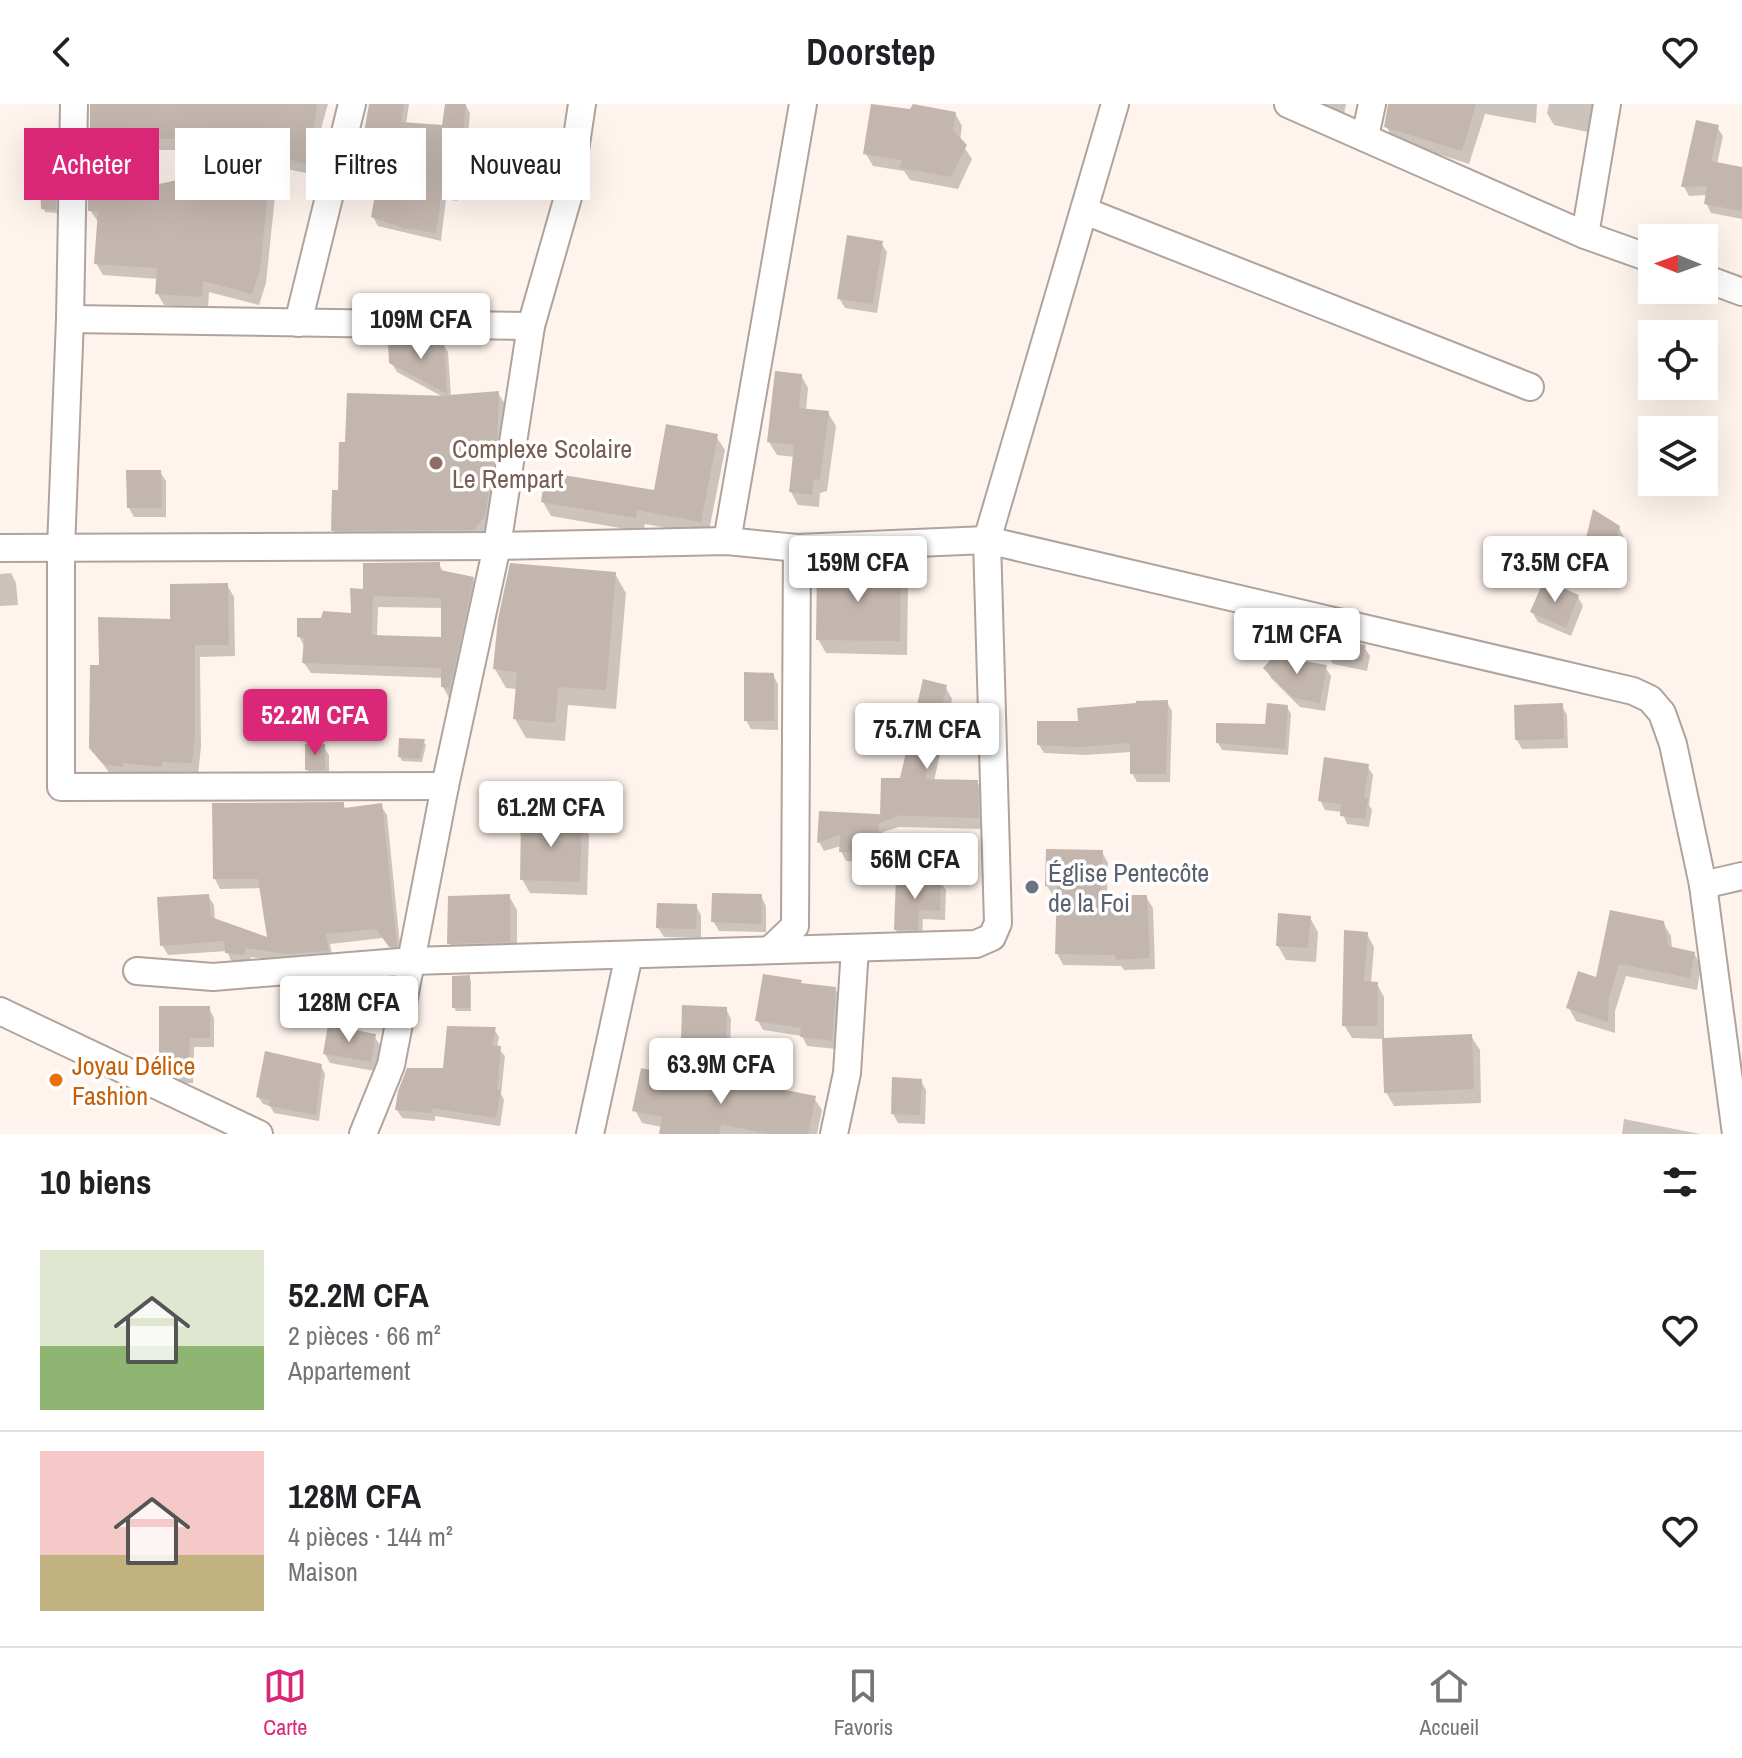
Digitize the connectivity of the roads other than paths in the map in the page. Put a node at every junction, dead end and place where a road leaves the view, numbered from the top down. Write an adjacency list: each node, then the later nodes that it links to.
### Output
1 (74, 104): 15 (street)
2 (352, 104): 16 (street)
3 (582, 104): 17 (street)
4 (803, 104): 20 (street)
5 (1115, 104): 10 (street)
6 (1288, 104): 9 (street)
7 (1372, 104): 9 (street)
8 (1607, 104): 11 (street)
9 (1365, 137): 11 (street)
10 (1085, 211): 18 (street); 19 (street)
11 (1585, 235): 12 (street)
12 (1638, 254)
13 (1718, 283): 14 (street)
14 (1742, 292)
15 (70, 319): 16 (street); 23 (street)
16 (298, 323): 17 (street)
17 (531, 326): 21 (street)
18 (1530, 387)
19 (987, 540): 24 (street); 27 (street); 28 (street)
20 (727, 541): 21 (street); 24 (street)
21 (497, 546): 23 (street); 25 (street)
22 (0, 548): 23 (street)
23 (61, 548): 25 (street)
24 (797, 548): 29 (street)
25 (445, 786): 31 (street)
26 (1742, 876): 27 (street)
27 (1703, 885): 38 (street)
28 (855, 948): 29 (street); 37 (street)
29 (771, 949): 30 (street)
30 (629, 955): 31 (street); 36 (street)
31 (412, 961): 32 (street); 35 (street)
32 (137, 971)
33 (0, 1011): 34 (street)
34 (259, 1134)
35 (363, 1134)
36 (590, 1134)
37 (834, 1134)
38 (1736, 1134)

